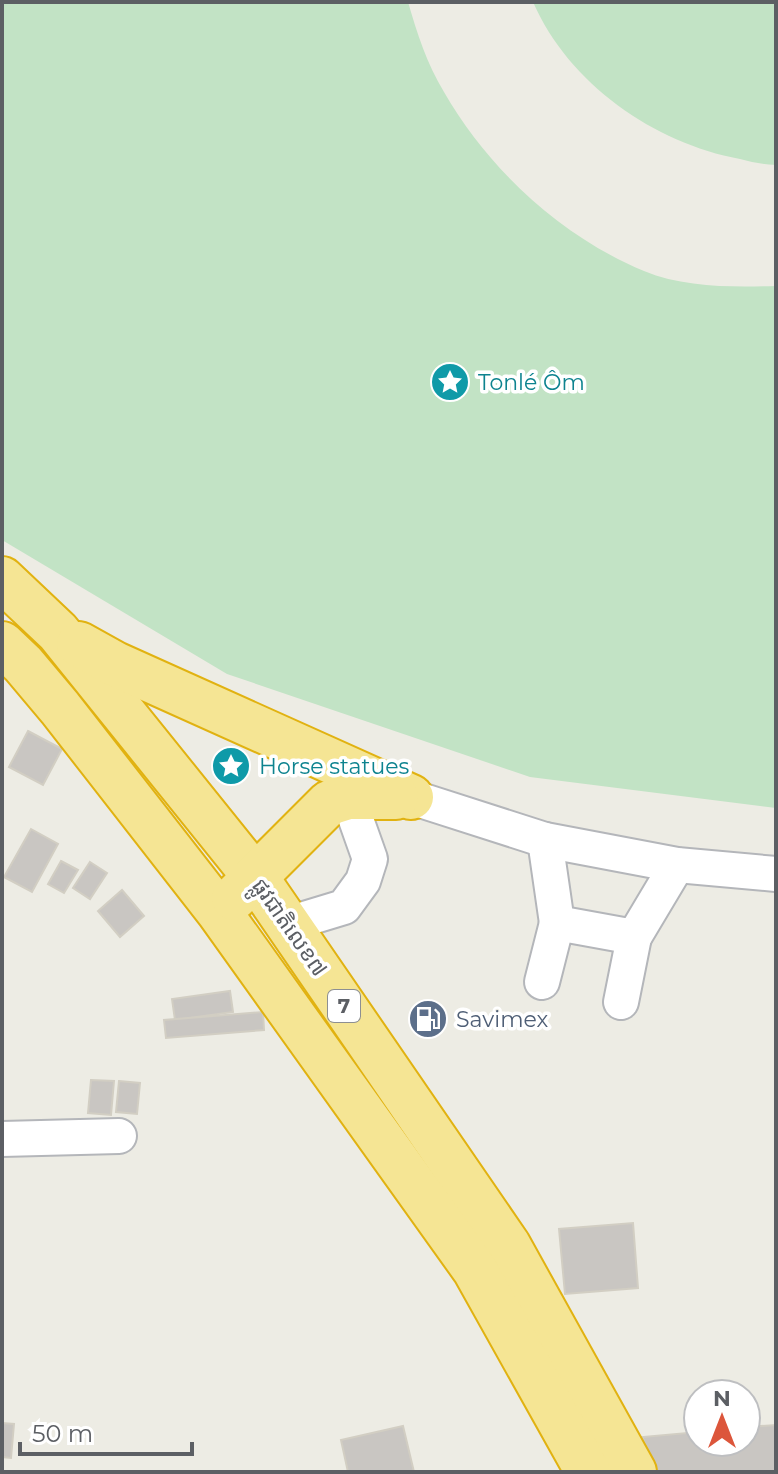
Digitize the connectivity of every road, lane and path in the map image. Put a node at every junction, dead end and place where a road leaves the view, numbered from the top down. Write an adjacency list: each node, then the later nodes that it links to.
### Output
1 (2, 579): 2 (highway, ផ្លូវជាតិលេខ៧ / 7)
2 (58, 632): 5 (highway); 9 (highway, ផ្លូវជាតិលេខ៧ / 7)
3 (2, 644): 10 (highway, ផ្លូវជាតិលេខ៧ / 7)
4 (348, 797): 5 (highway); 9 (highway); 12 (street)
5 (411, 797): 6 (street)
6 (545, 840): 7 (street); 11 (street)
7 (677, 865): 8 (street); 13 (street)
8 (776, 874)
9 (256, 878): 10 (highway); 12 (highway, ផ្លូវជាតិលេខ៧ / 7)
10 (219, 912): 18 (highway, ផ្លូវជាតិលេខ៧ / 7)
11 (557, 923): 13 (street); 14 (street)
12 (288, 924): 18 (highway, ផ្លូវជាតិលេខ៧ / 7)
13 (634, 937): 15 (street)
14 (542, 982)
15 (621, 1002)
16 (119, 1136): 17 (street)
17 (2, 1139)
18 (491, 1258): 19 (highway, ផ្លូវជាតិលេខ៧ / 7); 20 (highway, ផ្លូវជាតិលេខ៧ / 7)
19 (588, 1472)
20 (634, 1472)

